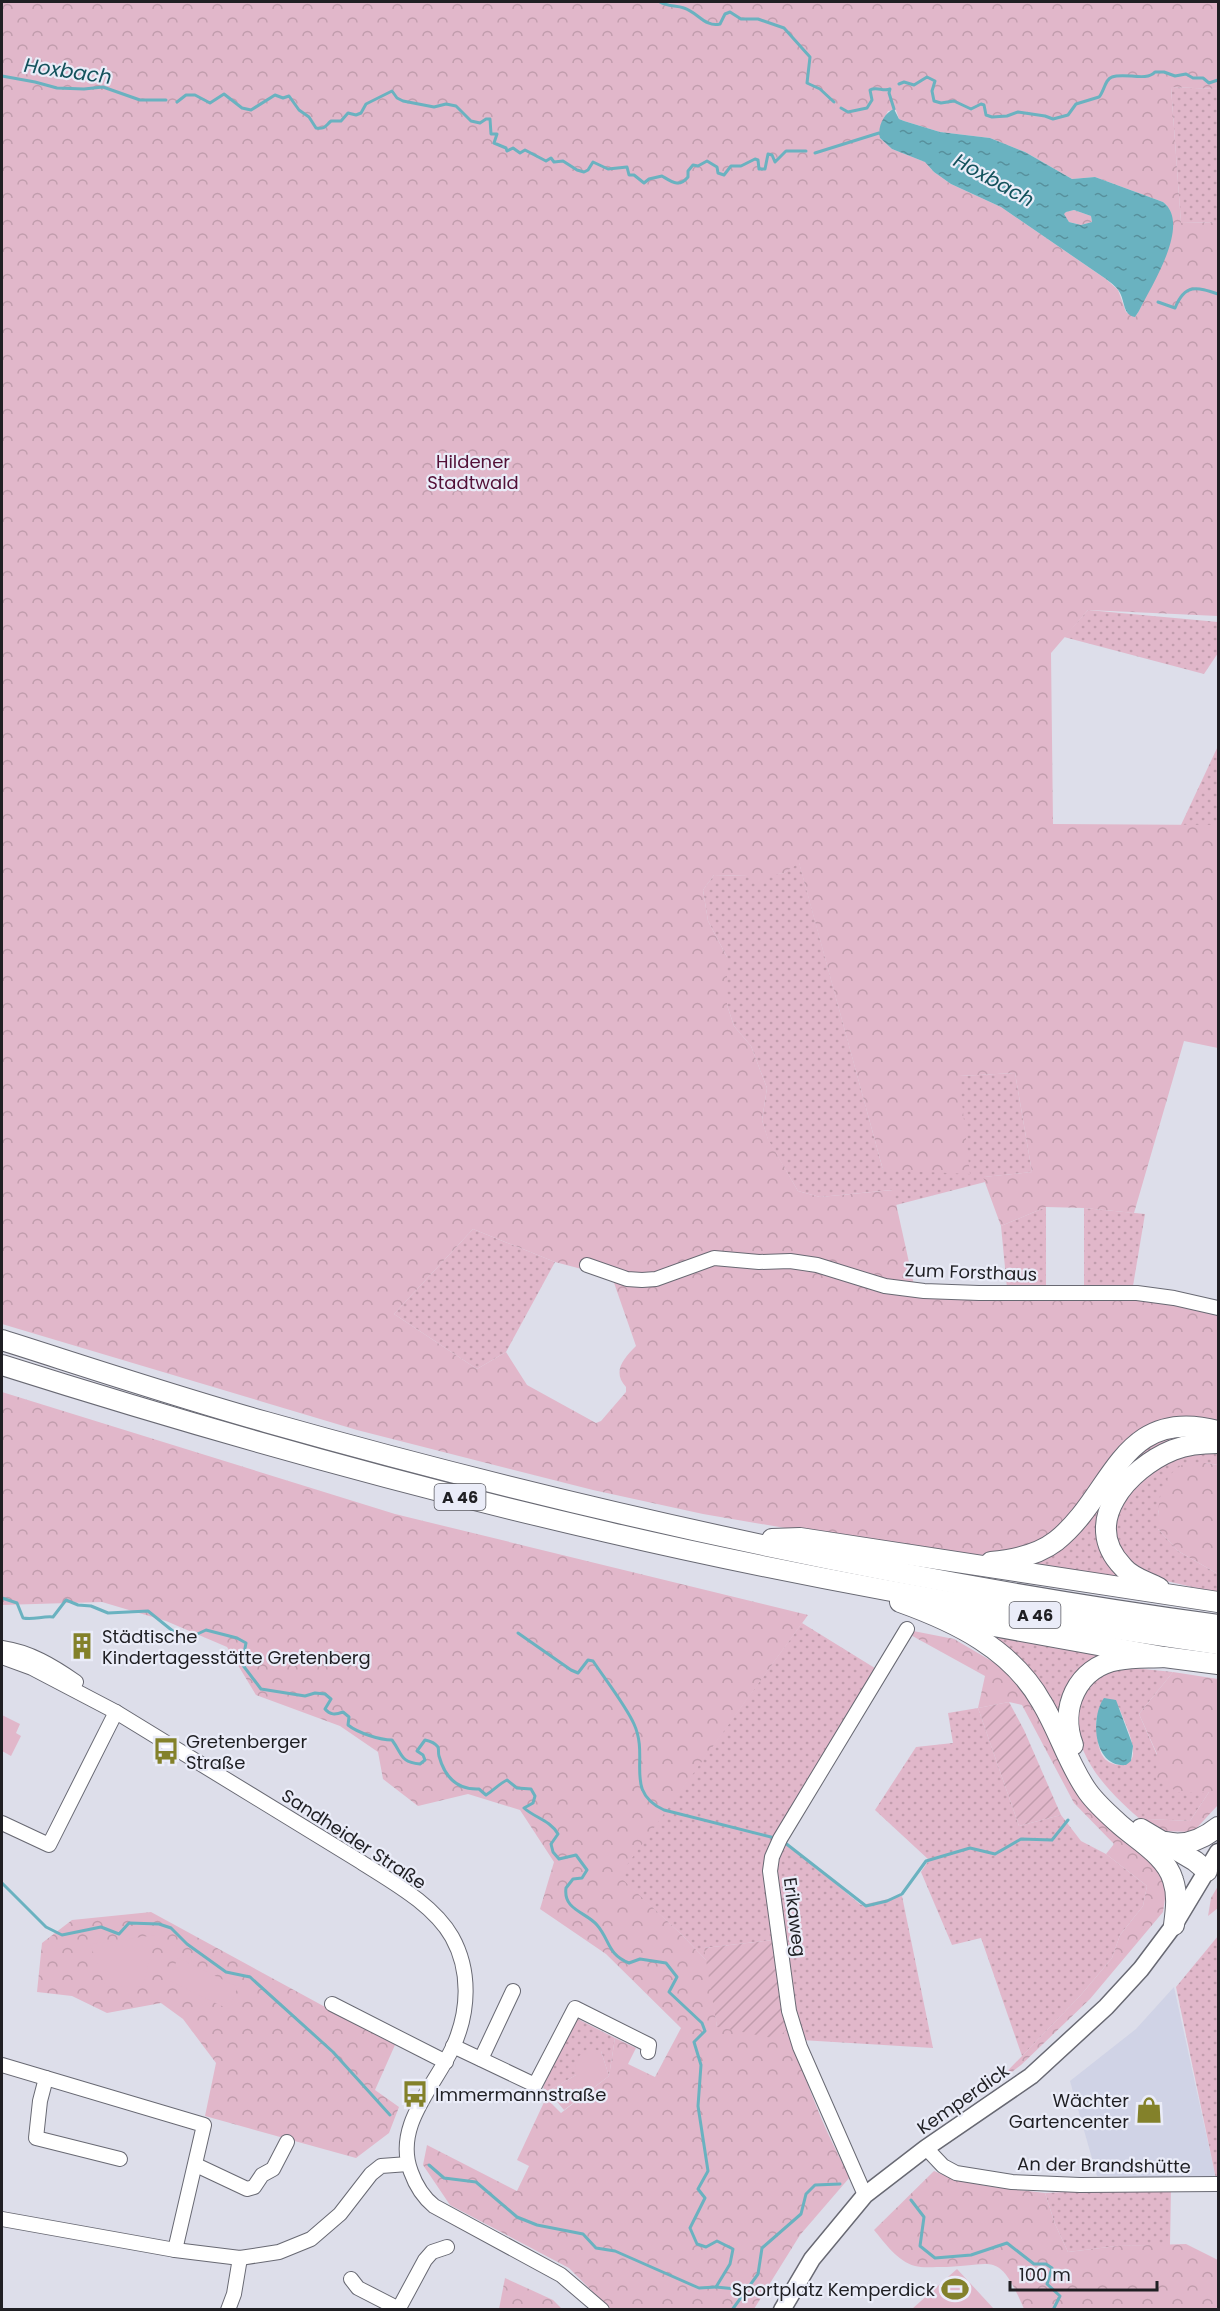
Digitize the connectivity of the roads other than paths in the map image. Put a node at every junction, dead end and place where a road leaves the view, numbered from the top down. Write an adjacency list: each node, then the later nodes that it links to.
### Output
1 (587, 1265): 2 (street, Zum Forsthaus)
2 (1218, 1308)
3 (2, 1340): 7 (highway, A 46)
4 (2, 1365): 9 (highway, A 46)
5 (1218, 1431): 8 (highway)
6 (1218, 1443): 10 (highway)
7 (746, 1540): 8 (highway); 14 (highway, A 46)
8 (962, 1564): 10 (highway)
9 (853, 1584): 12 (highway); 14 (highway, A 46)
10 (1177, 1597): 11 (highway)
11 (1218, 1602)
12 (938, 1616): 17 (highway); 22 (highway)
13 (907, 1629): 40 (street, Erikaweg)
14 (1218, 1629)
15 (2, 1647): 19 (street, Sandheider Straße)
16 (2, 1657): 19 (street, Sandheider Straße)
17 (1164, 1657): 18 (highway); 22 (highway)
18 (1218, 1664)
19 (116, 1712): 20 (street); 28 (street, Sandheider Straße)
20 (2, 1823)
21 (1218, 1827): 22 (highway)
22 (1148, 1840): 24 (highway); 25 (highway)
23 (1218, 1852): 24 (main road, Kemperdick)
24 (1205, 1875): 25 (main road, Kemperdick)
25 (1174, 1925): 35 (main road, Kemperdick)
26 (513, 1991): 30 (street)
27 (332, 2004): 31 (street)
28 (453, 2046): 30 (street); 31 (street, Sandheider Straße)
29 (648, 2052): 30 (street)
30 (481, 2059)
31 (446, 2062): 37 (street, Sandheider Straße)
32 (2, 2066): 33 (street)
33 (46, 2078): 36 (street); 38 (street)
34 (287, 2142): 38 (street)
35 (926, 2148): 39 (street, An der Brandshütte); 40 (main road, Kemperdick)
36 (120, 2159)
37 (408, 2164): 44 (street); 48 (street, Sandheider Straße)
38 (196, 2165): 43 (street)
39 (1218, 2184)
40 (865, 2195): 49 (main road, Kemperdick)
41 (2, 2219): 43 (street)
42 (447, 2247): 46 (street)
43 (175, 2250): 44 (street)
44 (240, 2258): 47 (street)
45 (351, 2279): 46 (street)
46 (399, 2309)
47 (228, 2310)
48 (602, 2310)
49 (782, 2310)

